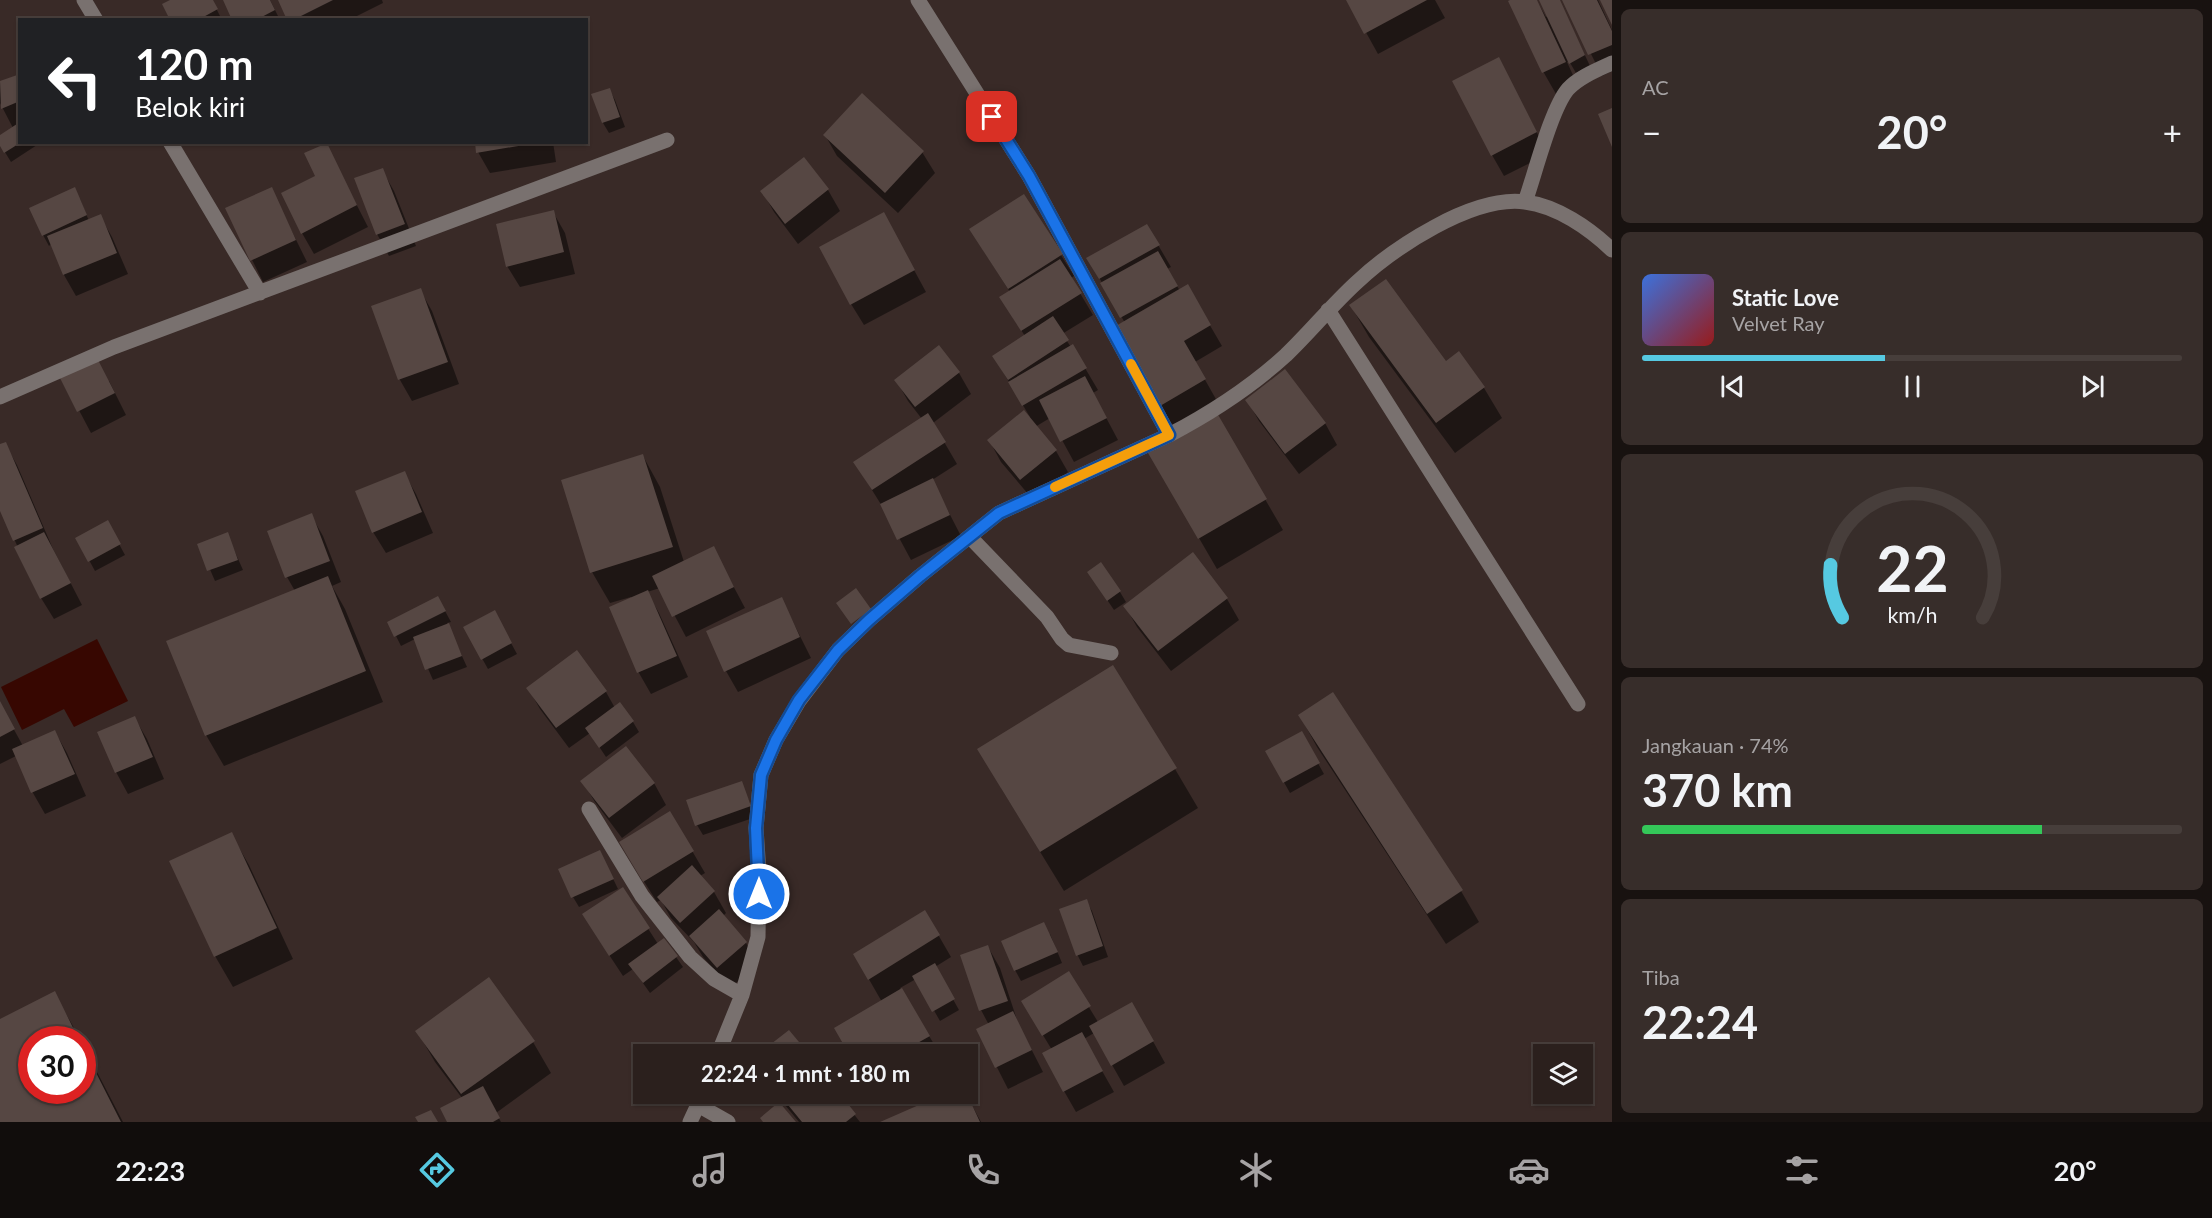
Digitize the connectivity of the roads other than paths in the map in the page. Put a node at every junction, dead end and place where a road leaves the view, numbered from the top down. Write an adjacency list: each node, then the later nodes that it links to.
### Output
1 (84, 0): 3 (street)
2 (918, 0): 12 (street)
3 (95, 18)
4 (1612, 63): 7 (street)
5 (667, 140): 9 (street)
6 (171, 144): 9 (street)
7 (1526, 202): 8 (street); 10 (street)
8 (1612, 250)
9 (260, 293): 11 (street)
10 (1328, 310): 12 (street); 15 (street)
11 (0, 397)
12 (1169, 435): 13 (street)
13 (970, 537): 14 (street); 17 (street)
14 (1111, 653)
15 (1578, 704)
16 (589, 809): 17 (street)
17 (742, 995): 18 (street)
18 (722, 1044)
19 (698, 1104): 21 (street)
20 (706, 1104): 22 (street)
21 (690, 1122)
22 (728, 1122)

